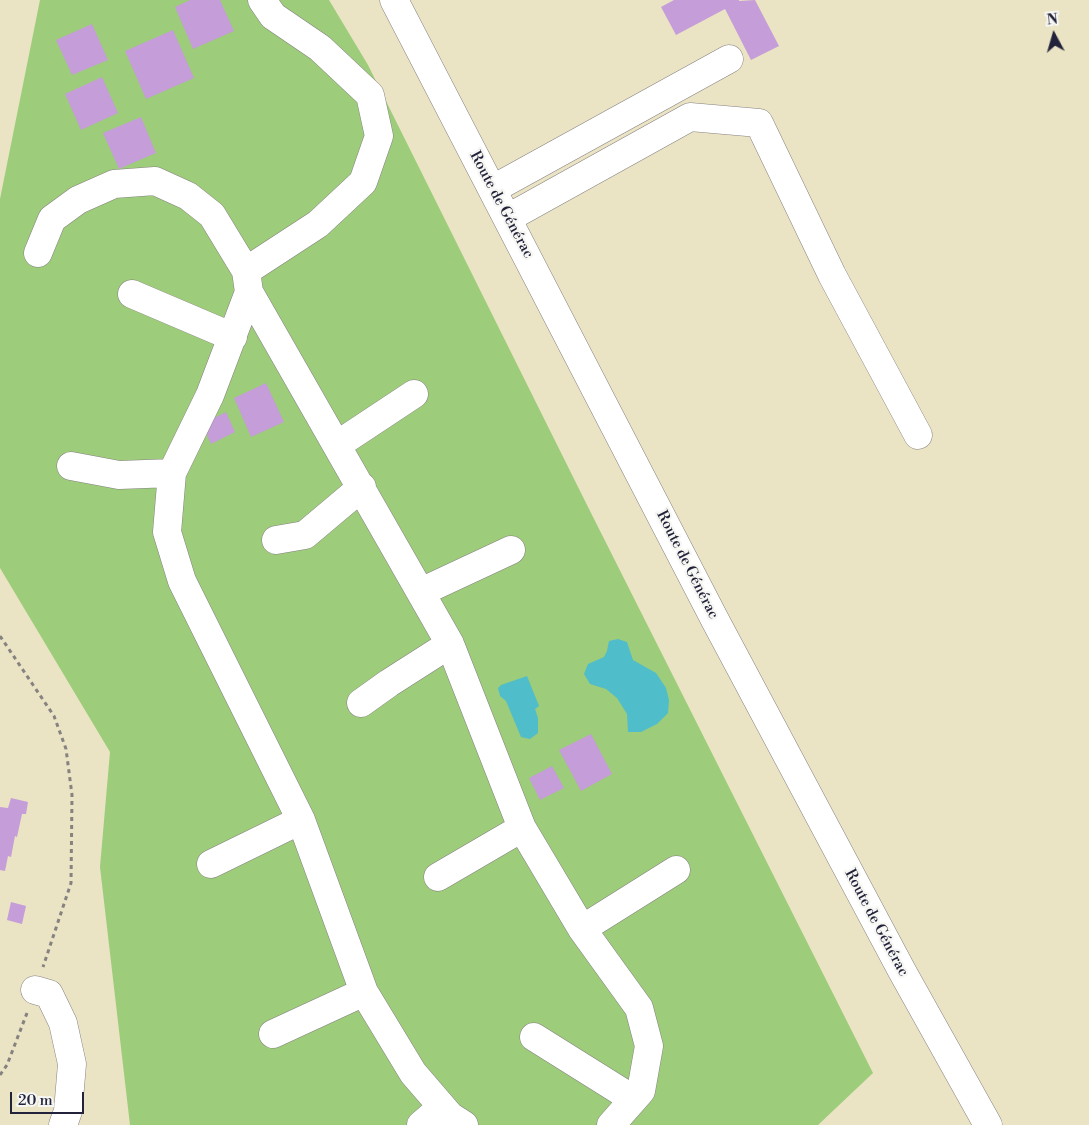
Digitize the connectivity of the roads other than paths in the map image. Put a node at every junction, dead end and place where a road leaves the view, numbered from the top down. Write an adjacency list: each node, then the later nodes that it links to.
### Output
1 (262, 0): 7 (street)
2 (394, 0): 4 (street, Route de Générac)
3 (729, 59): 4 (street)
4 (493, 189): 5 (street, Route de Générac)
5 (508, 218): 11 (street); 36 (street, Route de Générac)
6 (38, 253): 7 (street)
7 (248, 281): 9 (street); 12 (street)
8 (132, 294): 9 (street)
9 (232, 336): 14 (street)
10 (414, 394): 12 (street)
11 (918, 436)
12 (337, 445): 15 (street)
13 (71, 466): 14 (street)
14 (172, 473): 21 (street)
15 (362, 487): 16 (street); 18 (street)
16 (276, 540)
17 (511, 550): 18 (street)
18 (421, 592): 19 (street)
19 (450, 644): 20 (street); 22 (street)
20 (361, 703)
21 (301, 820): 23 (street); 28 (street)
22 (522, 828): 25 (street); 26 (street)
23 (211, 864)
24 (676, 870): 26 (street)
25 (438, 877)
26 (582, 929): 32 (street)
27 (35, 990): 33 (street)
28 (364, 992): 29 (street); 31 (street)
29 (273, 1034)
30 (534, 1037): 32 (street)
31 (442, 1107): 34 (street); 35 (street)
32 (627, 1115)
33 (63, 1125)
34 (421, 1125)
35 (464, 1125)
36 (988, 1125)

